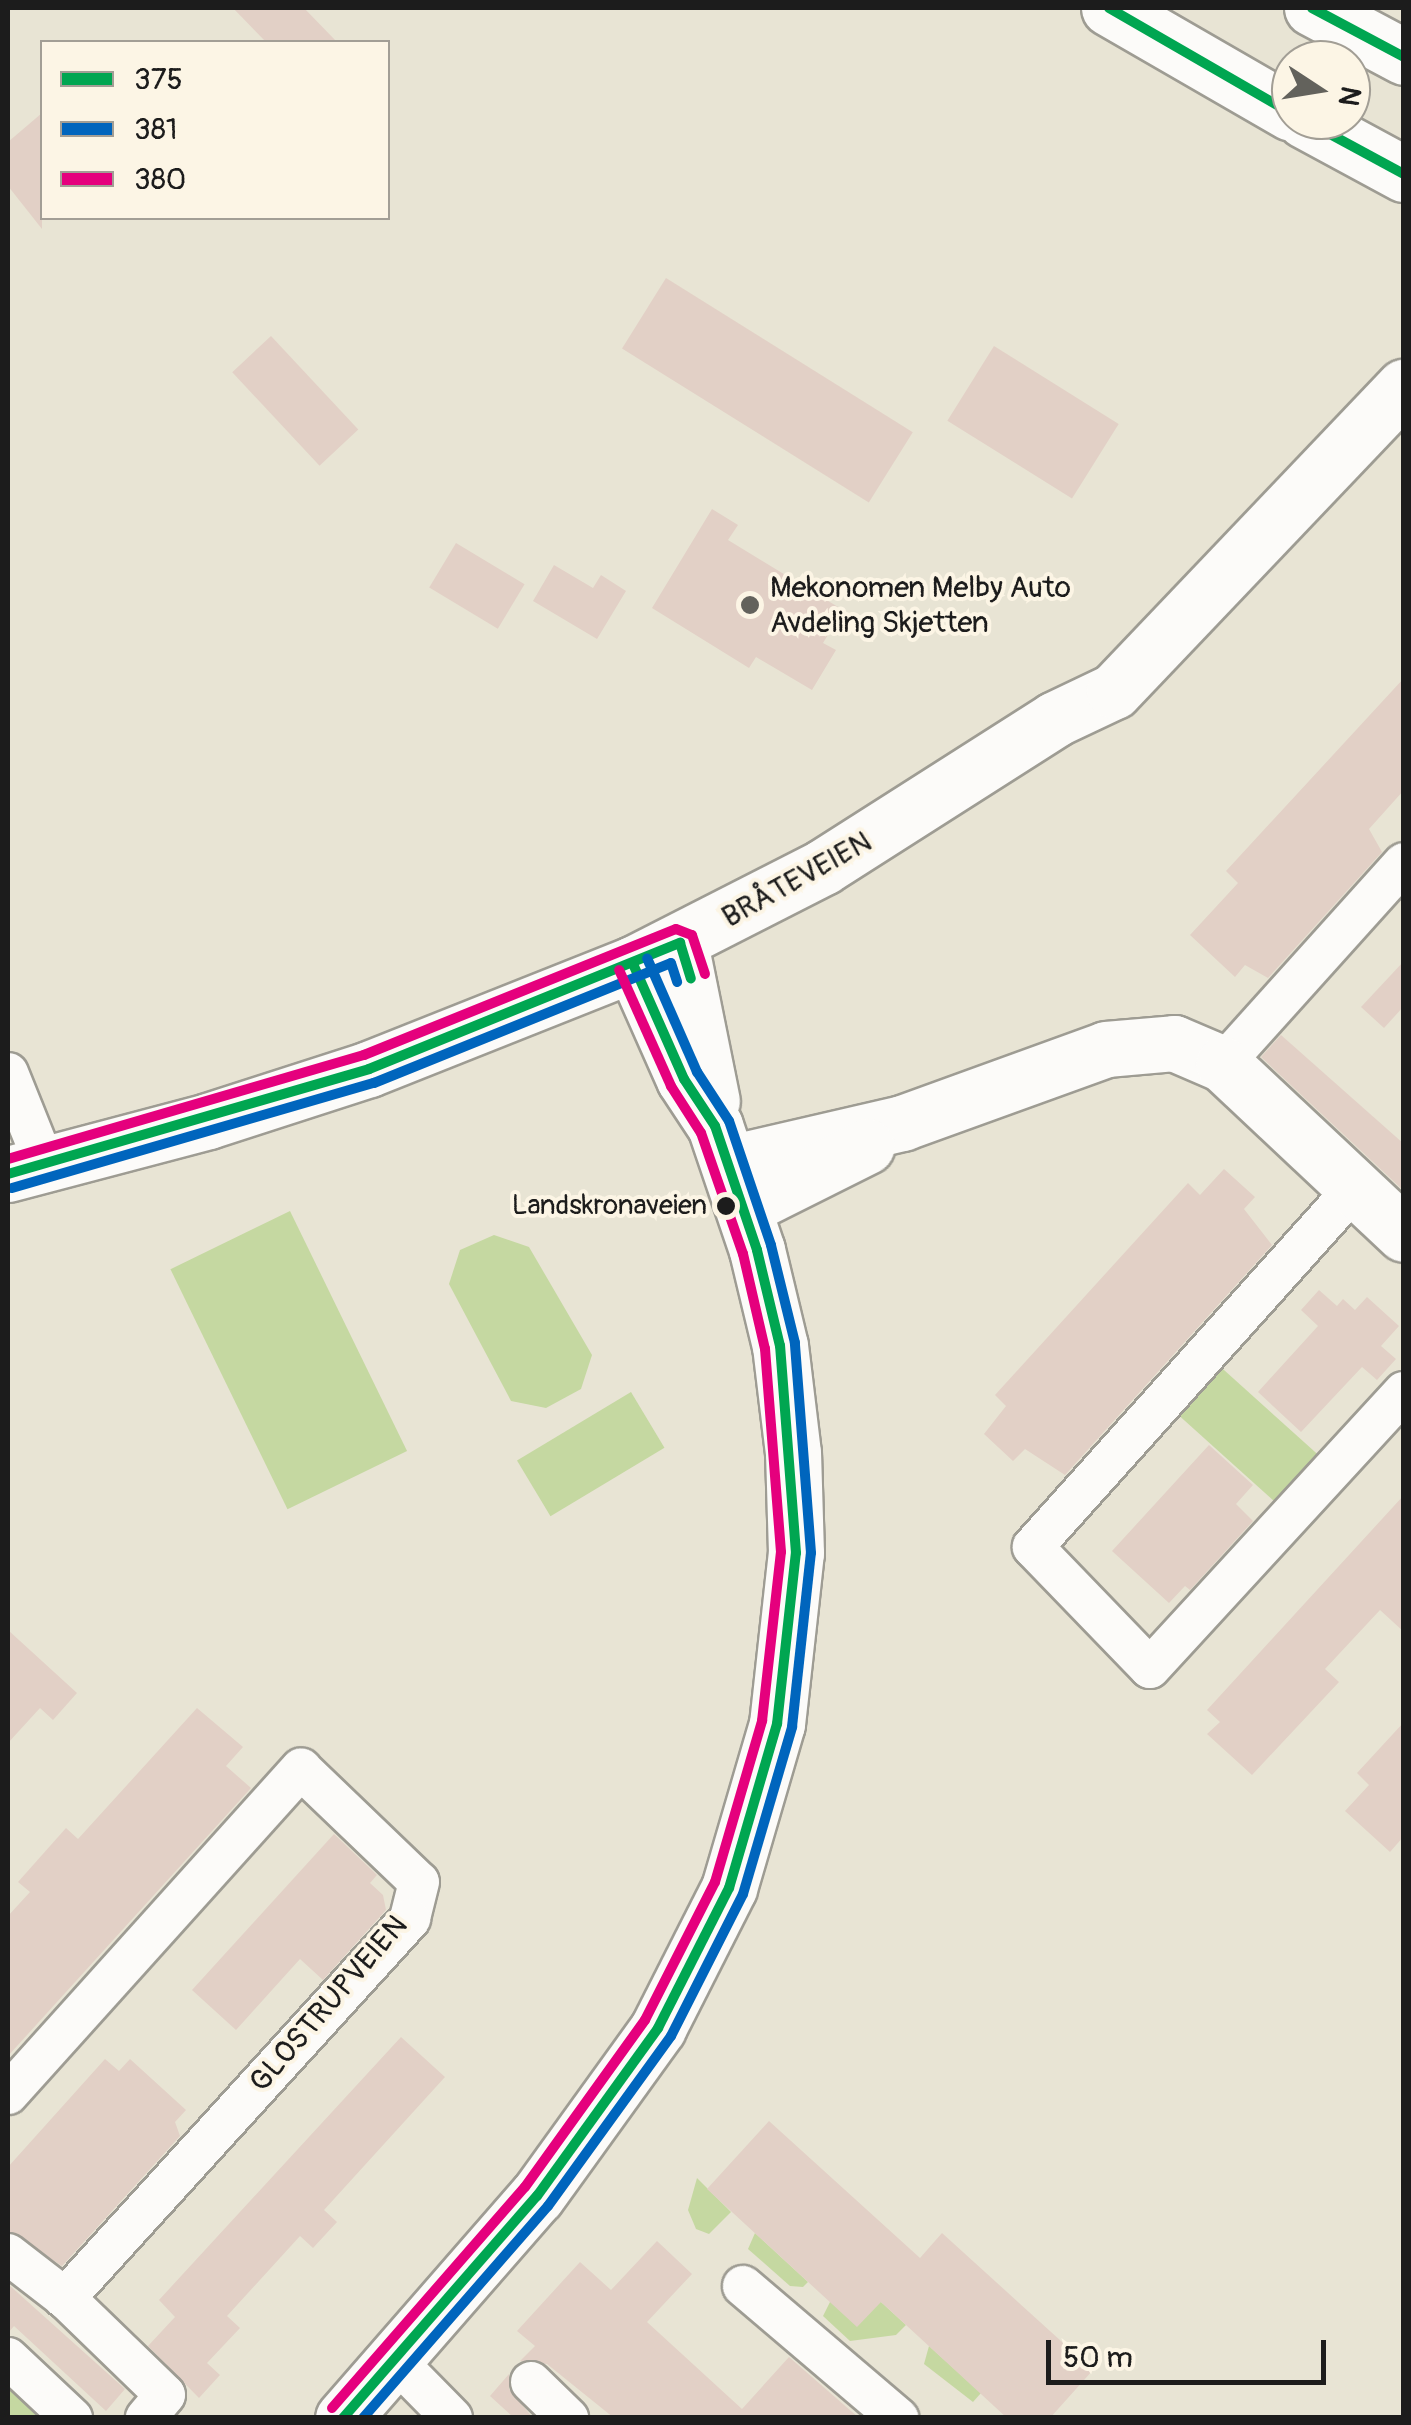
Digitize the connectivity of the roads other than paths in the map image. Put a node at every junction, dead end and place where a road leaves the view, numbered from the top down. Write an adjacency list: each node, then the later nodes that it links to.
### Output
1 (1109, 8): 4 (main road)
2 (1312, 8): 3 (main road)
3 (1404, 57)
4 (1271, 101)
5 (1341, 140): 6 (main road)
6 (1404, 174)
7 (1404, 387): 9 (main road, BRÅTEVEIEN)
8 (1404, 863): 10 (street)
9 (657, 953): 12 (main road); 13 (main road, BRÅTEVEIEN)
10 (1223, 1064): 12 (main road); 14 (main road)
11 (8, 1073): 13 (street)
12 (729, 1166): 22 (main road)
13 (26, 1170)
14 (1354, 1189): 15 (main road); 16 (street)
15 (1404, 1234)
16 (1404, 1392)
17 (8, 2094): 20 (street, GLOSTRUPVEIEN)
18 (8, 2254): 20 (street)
19 (742, 2286): 29 (street)
20 (65, 2298): 25 (street)
21 (8, 2358): 24 (street)
22 (396, 2360): 26 (main road); 27 (street)
23 (531, 2382): 28 (street)
24 (72, 2418)
25 (146, 2418)
26 (343, 2418)
27 (452, 2418)
28 (568, 2418)
29 (898, 2418)

